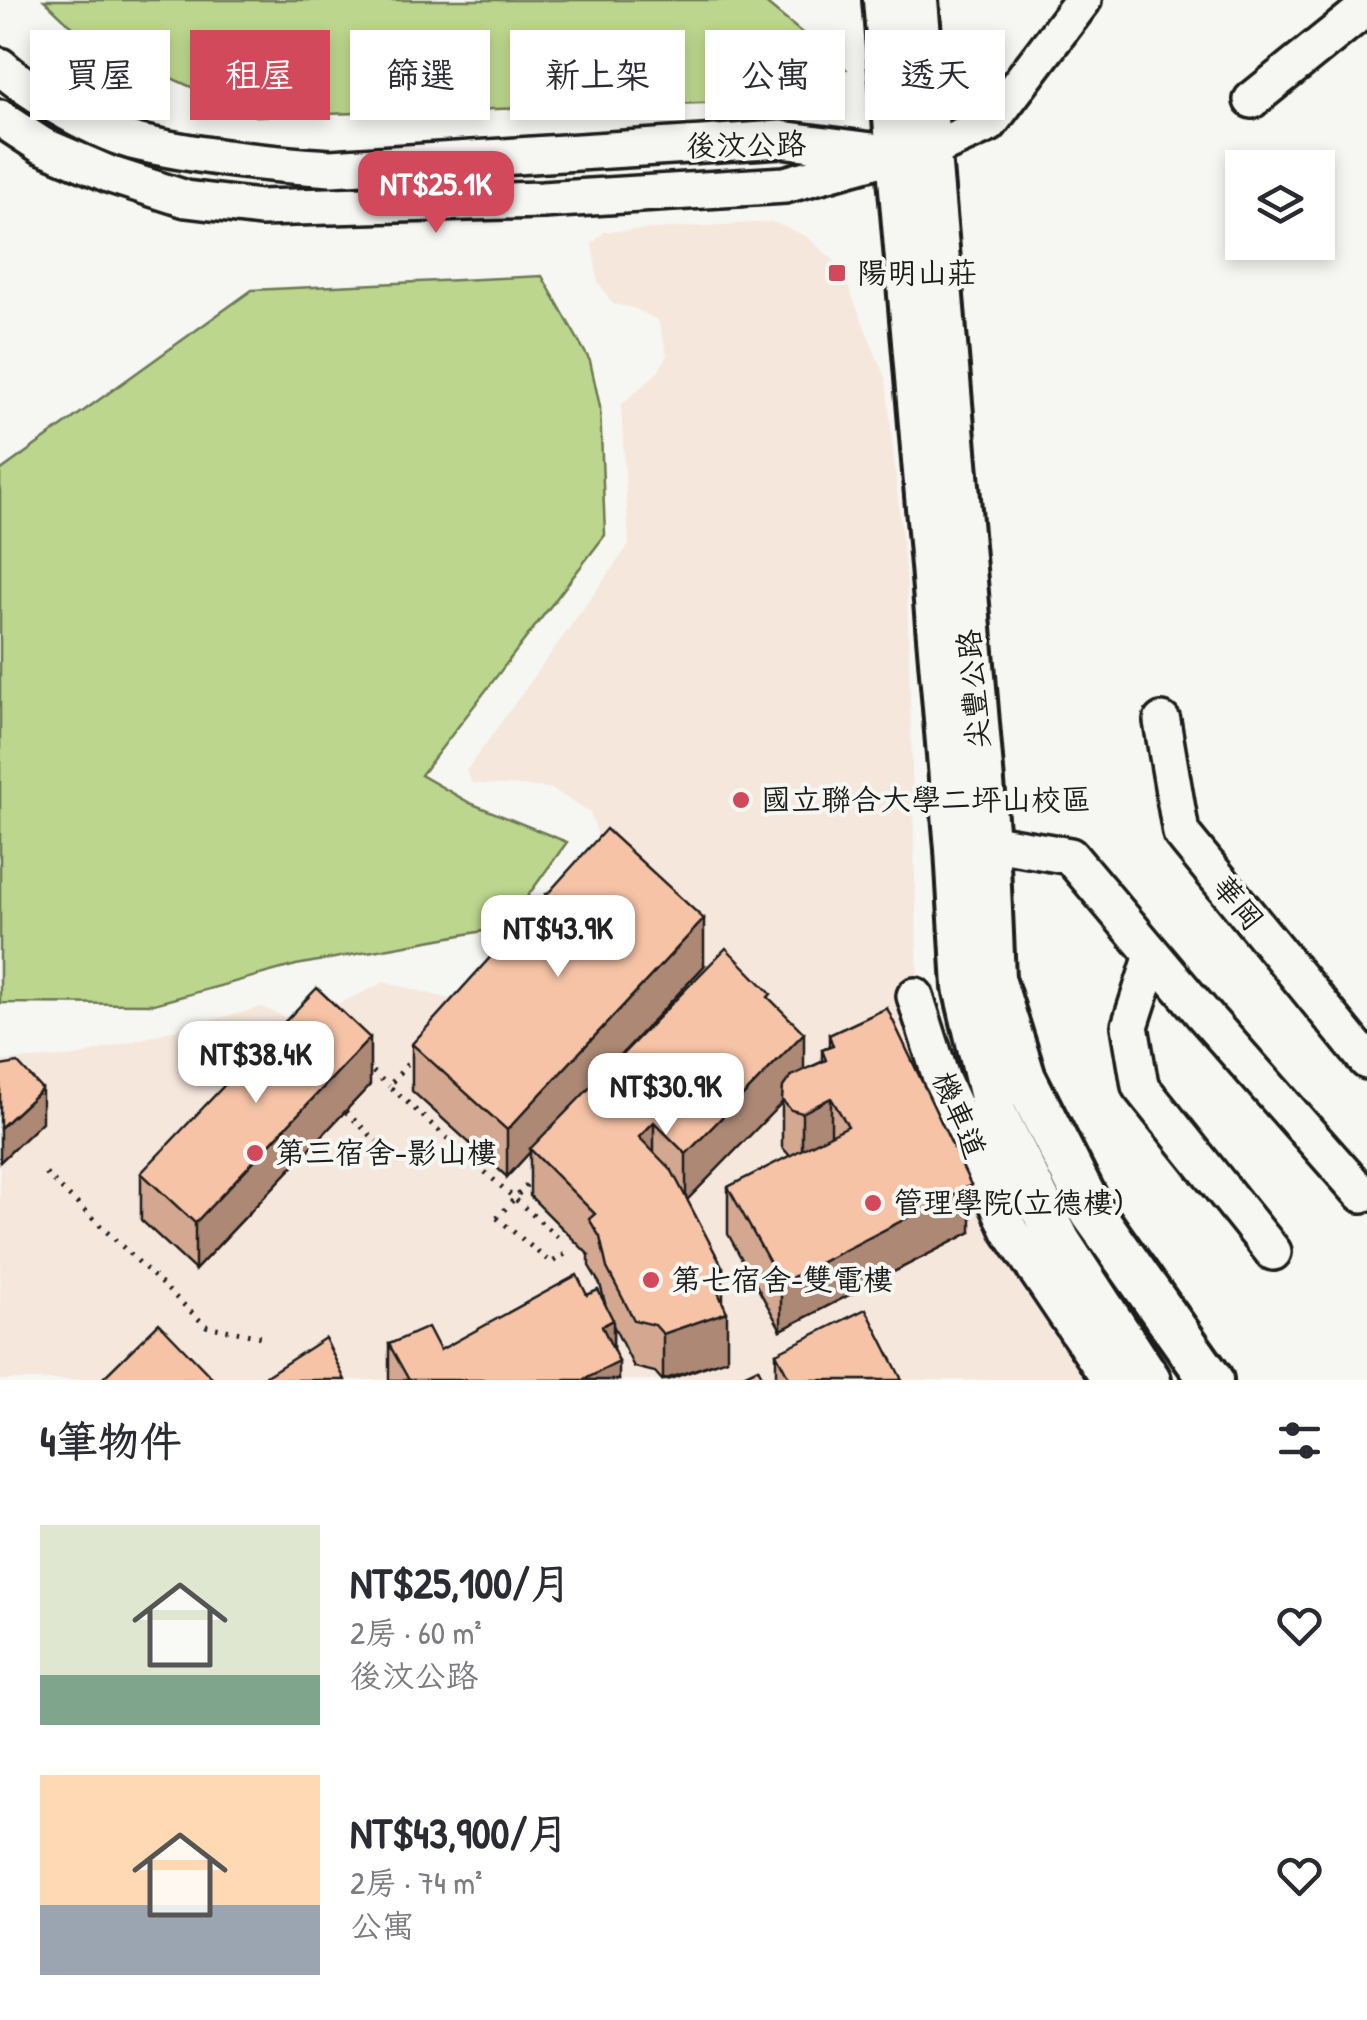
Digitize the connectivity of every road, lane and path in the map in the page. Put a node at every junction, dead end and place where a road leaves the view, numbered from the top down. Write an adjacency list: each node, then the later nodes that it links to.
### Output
1 (885, 0): 8 (main road, 尖豐公路)
2 (916, 0): 8 (main road, 尖豐公路)
3 (1083, 0): 8 (street)
4 (1367, 7): 6 (street)
5 (0, 66): 8 (street, 後汶公路)
6 (1252, 100)
7 (0, 118): 8 (street, 後汶公路)
8 (912, 153): 10 (main road, 尖豐公路)
9 (1162, 721): 17 (street, 華岡)
10 (972, 846): 13 (street); 29 (main road, 尖豐公路); 30 (main road, 尖豐公路)
11 (548, 892): 12 (path)
12 (523, 922)
13 (1153, 955): 23 (street); 26 (street)
14 (915, 996): 28 (street, 機車道)
15 (426, 1042): 18 (path)
16 (359, 1060): 18 (path)
17 (1367, 1061)
18 (389, 1086): 24 (path)
19 (346, 1112): 20 (path)
20 (400, 1163)
21 (541, 1169): 25 (path, bridge)
22 (46, 1174): 27 (path)
23 (1367, 1192)
24 (562, 1240)
25 (570, 1251)
26 (1273, 1252)
27 (262, 1337)
28 (1110, 1380)
29 (1149, 1380)
30 (1211, 1380)

